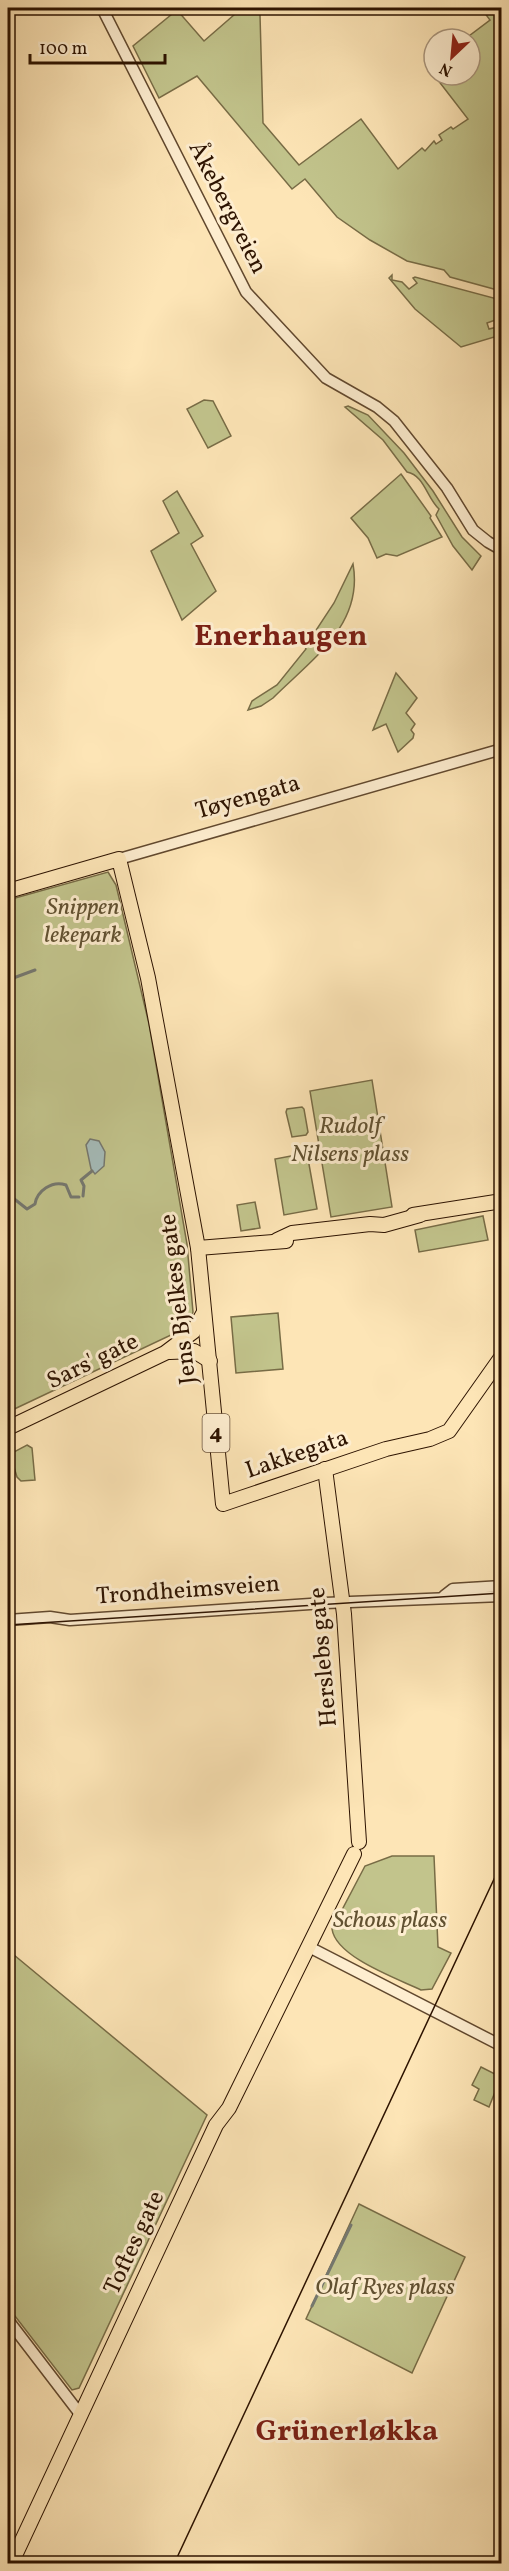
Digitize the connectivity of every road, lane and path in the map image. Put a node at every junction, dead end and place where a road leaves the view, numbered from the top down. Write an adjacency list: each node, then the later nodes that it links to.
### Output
1 (102, 8): 2 (street, Åkebergveien)
2 (501, 550)
3 (501, 749): 4 (street, Tøyengata)
4 (119, 859): 5 (main road, Tøyengata); 7 (main road, Jens Bjelkes gate)
5 (8, 891)
6 (501, 1201): 7 (main road)
7 (199, 1253): 8 (main road, Jens Bjelkes gate / 4)
8 (203, 1314): 9 (main road, Sars' gate); 11 (main road, Jens Bjelkes gate / 4)
9 (165, 1353): 11 (main road, Sars' gate); 12 (main road, Sars' gate)
10 (501, 1356): 13 (main road, Lakkegata / 4)
11 (210, 1361): 14 (main road, Jens Bjelkes gate / 4)
12 (8, 1428)
13 (325, 1469): 14 (main road, Lakkegata / 4); 18 (main road, Herslebs gate)
14 (223, 1504)
15 (501, 1586): 16 (street, Trondheimsveien)
16 (444, 1596): 17 (street, Trondheimsveien); 18 (street, Trondheimsveien)
17 (501, 1596)
18 (343, 1602): 19 (street, Trondheimsveien); 20 (main road, Herslebs gate)
19 (8, 1620)
20 (309, 1947): 21 (street); 23 (main road, Toftes gate)
21 (501, 2046)
22 (8, 2320): 23 (street)
23 (80, 2414): 24 (main road, Toftes gate)
24 (10, 2564)

